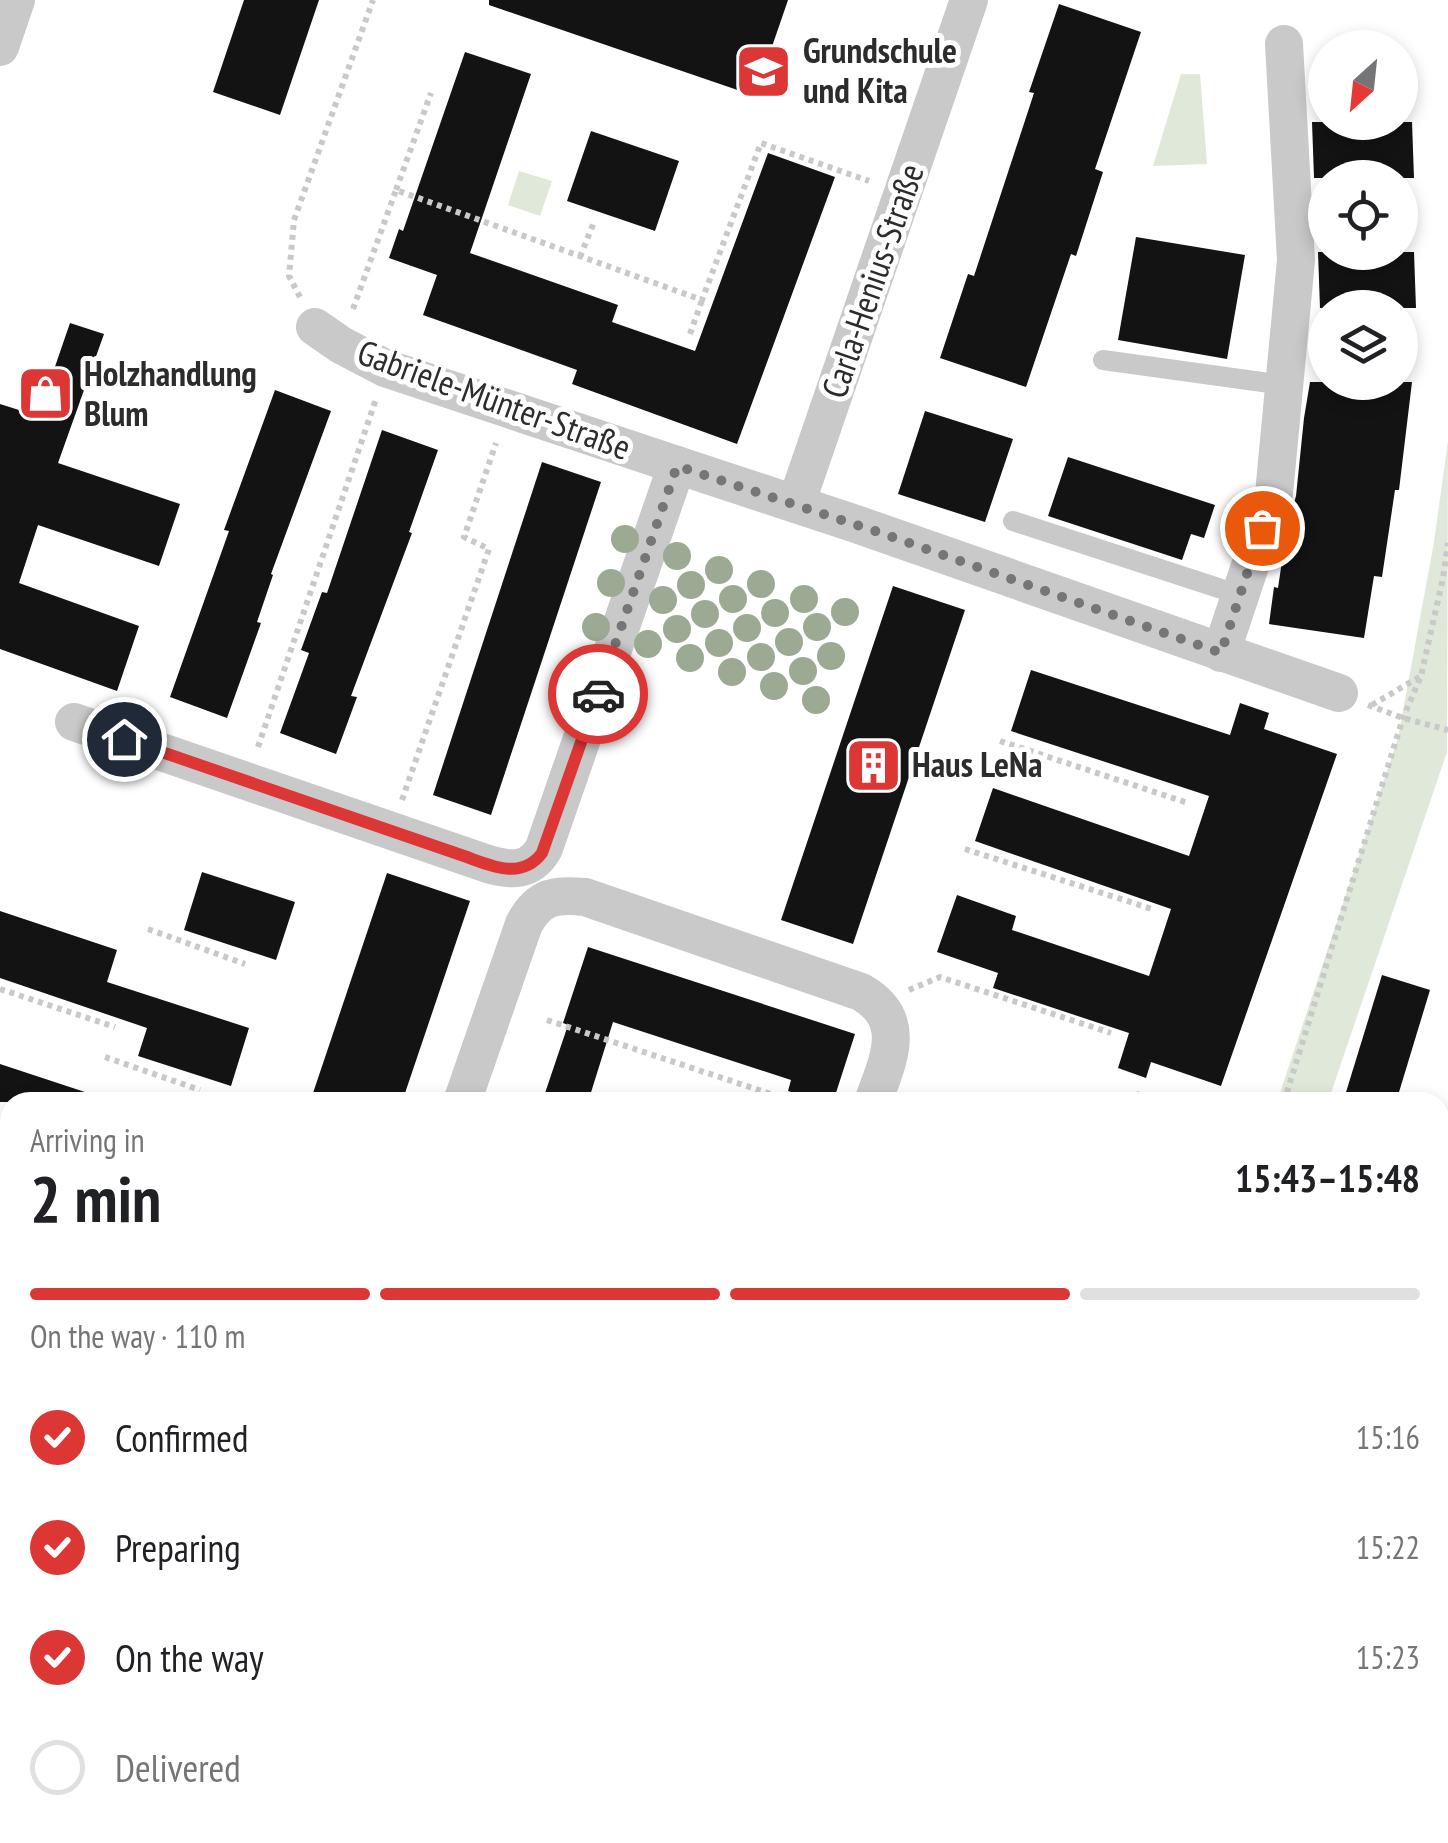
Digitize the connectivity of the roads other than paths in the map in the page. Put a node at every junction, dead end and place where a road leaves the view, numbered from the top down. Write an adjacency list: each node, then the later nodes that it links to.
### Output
1 (16, 0): 4 (street)
2 (969, 0): 9 (street, Carla-Henius-Straße)
3 (1284, 44): 7 (street)
4 (0, 47)
5 (315, 327): 8 (street, Gabriele-Münter-Straße)
6 (1102, 360): 7 (lane)
7 (1284, 385): 11 (street)
8 (677, 466): 9 (street, Gabriele-Münter-Straße); 14 (street)
9 (796, 504): 12 (street, Gabriele-Münter-Straße)
10 (1013, 522): 11 (lane)
11 (1240, 596): 12 (street)
12 (1221, 653): 13 (street, Gabriele-Münter-Straße)
13 (1355, 699)
14 (74, 722)
15 (465, 1092): 16 (street)
16 (877, 1092)

